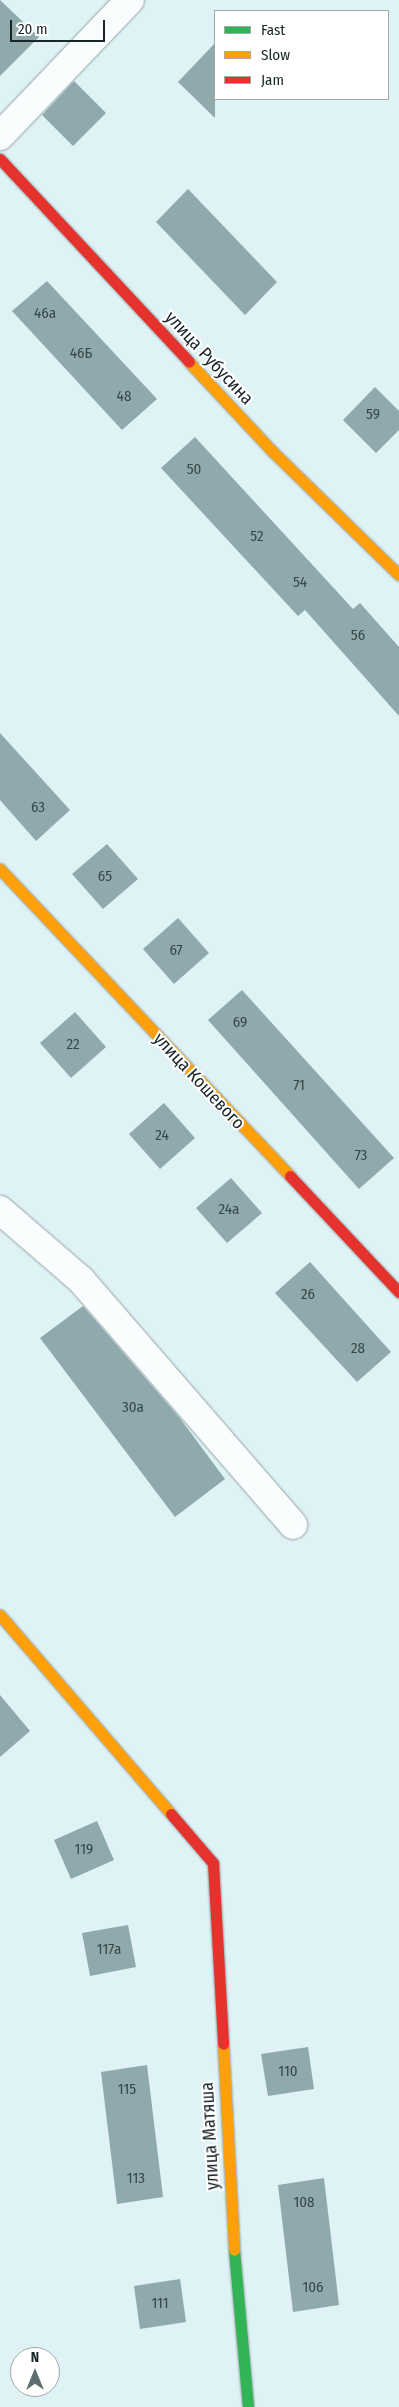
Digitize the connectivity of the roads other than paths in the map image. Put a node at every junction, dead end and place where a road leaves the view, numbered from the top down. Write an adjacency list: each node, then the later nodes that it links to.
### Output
1 (130, 0): 2 (street)
2 (0, 136)
3 (0, 159): 4 (street, улица Рубусина)
4 (399, 575)
5 (0, 869): 7 (street, улица Кошевого)
6 (0, 1210): 8 (street)
7 (399, 1292)
8 (293, 1524)
9 (1, 1620): 10 (street, улица Матяша)
10 (248, 2407)

